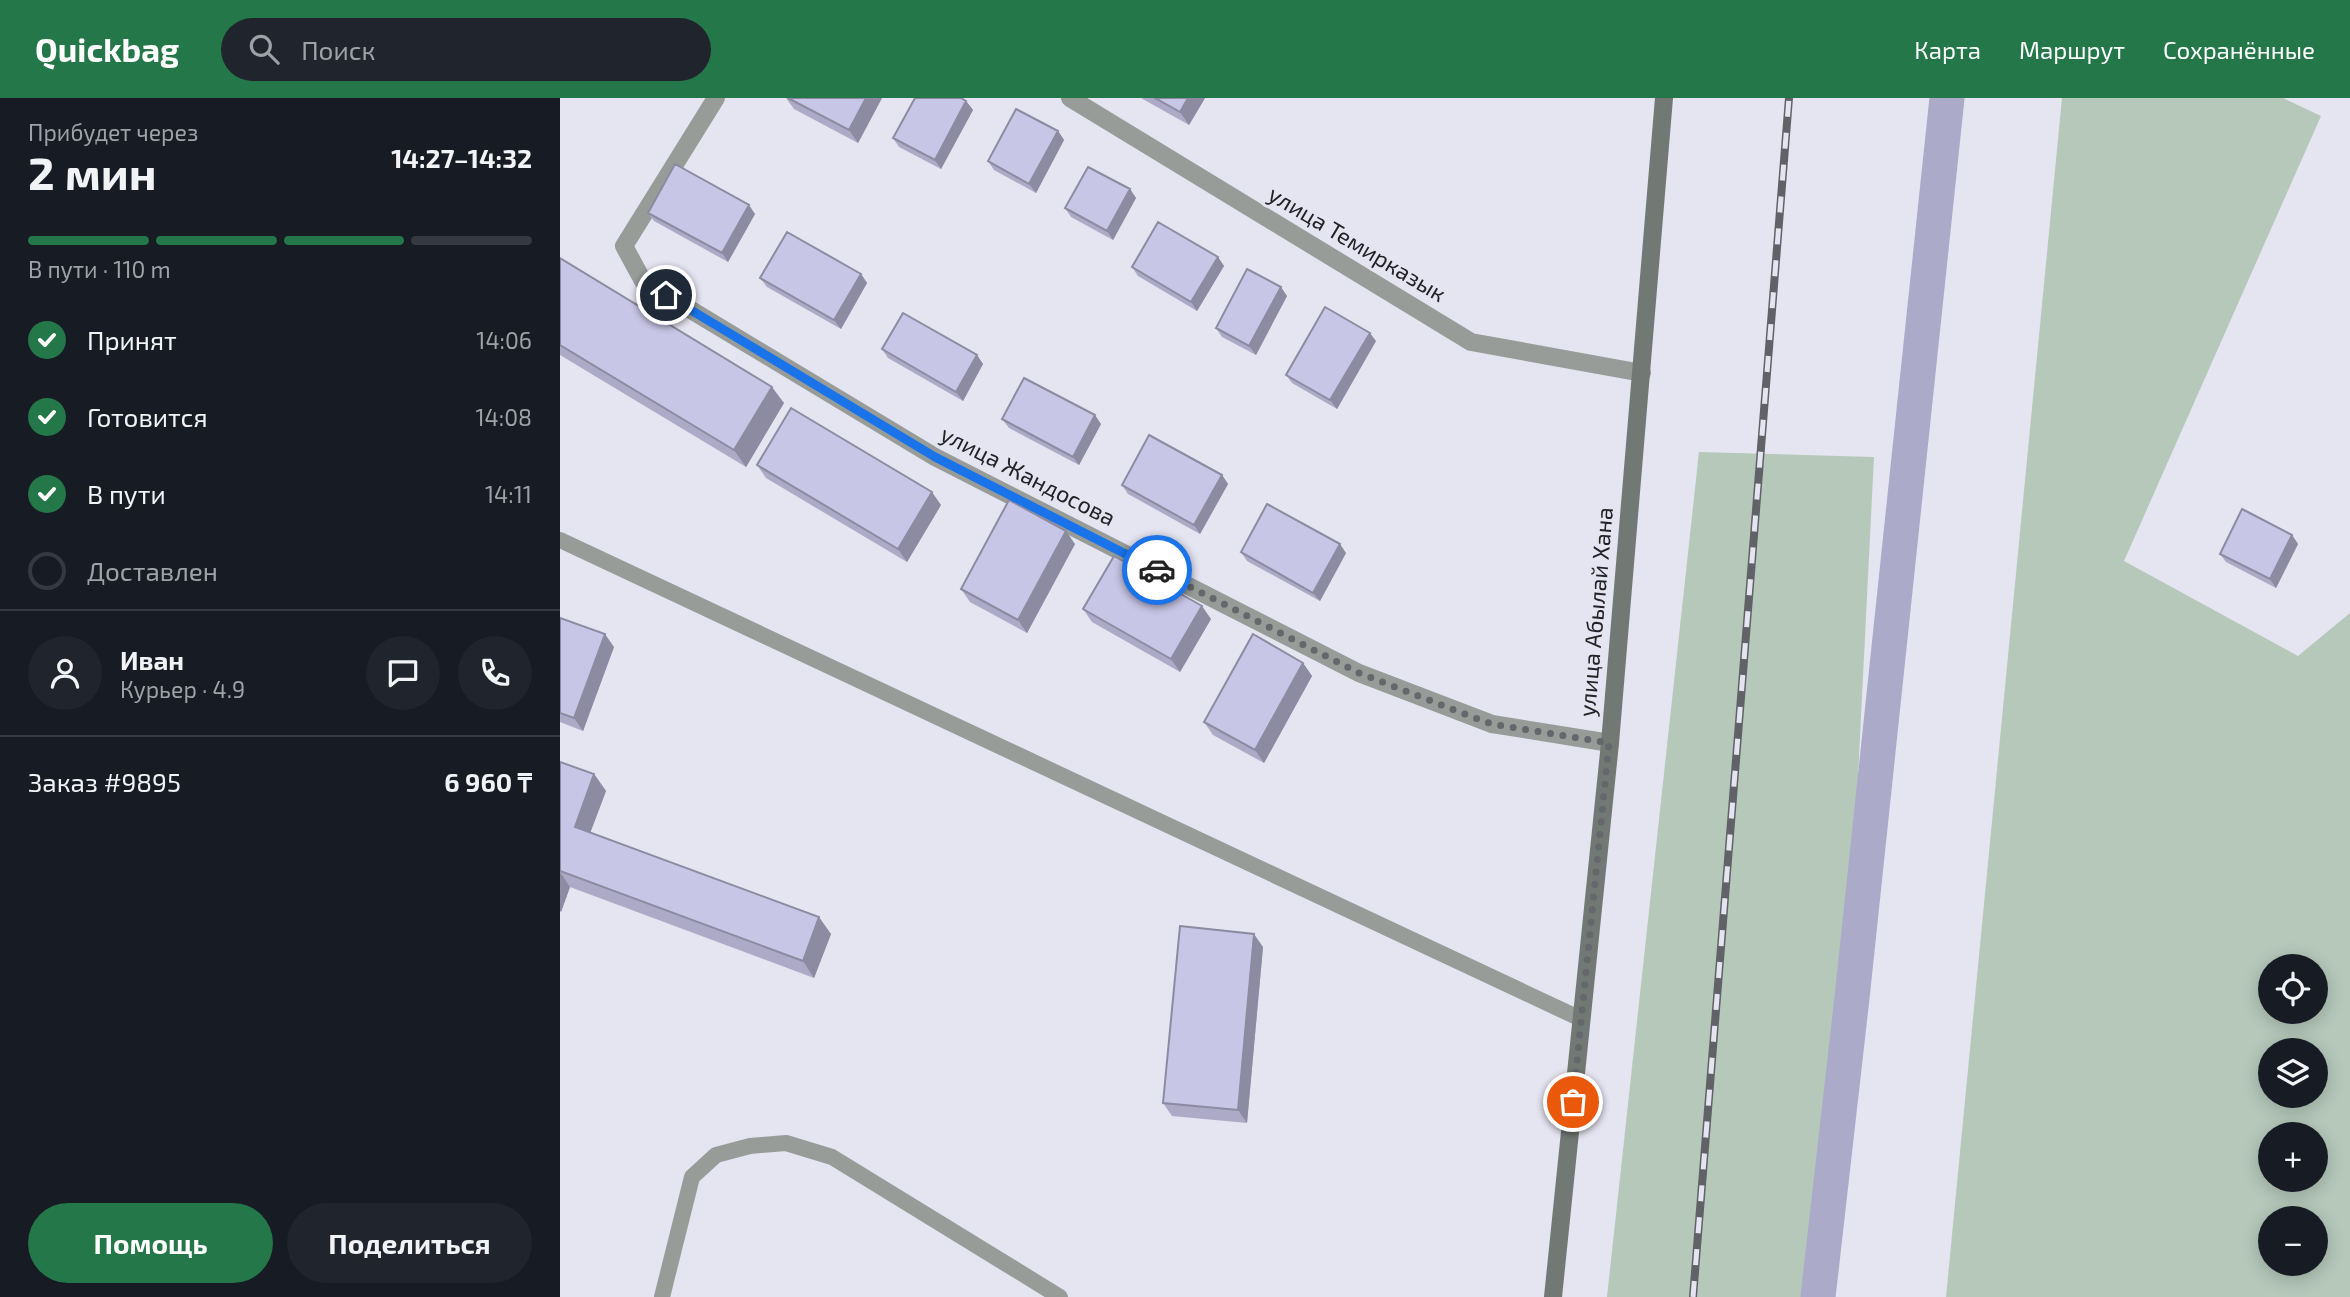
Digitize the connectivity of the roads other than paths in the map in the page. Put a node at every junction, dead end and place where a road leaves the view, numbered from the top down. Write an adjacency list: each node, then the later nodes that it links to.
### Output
1 (716, 98): 6 (street, улица Жандосова)
2 (1069, 98): 4 (street, улица Темирказык)
3 (1664, 98): 4 (main road, улица Абылай Хана)
4 (1642, 373): 6 (main road, улица Абылай Хана)
5 (560, 540): 7 (lane)
6 (1609, 743): 7 (main road, улица Абылай Хана)
7 (1581, 1018): 10 (main road, улица Абылай Хана)
8 (662, 1297): 9 (lane)
9 (1060, 1297)
10 (1553, 1297)

